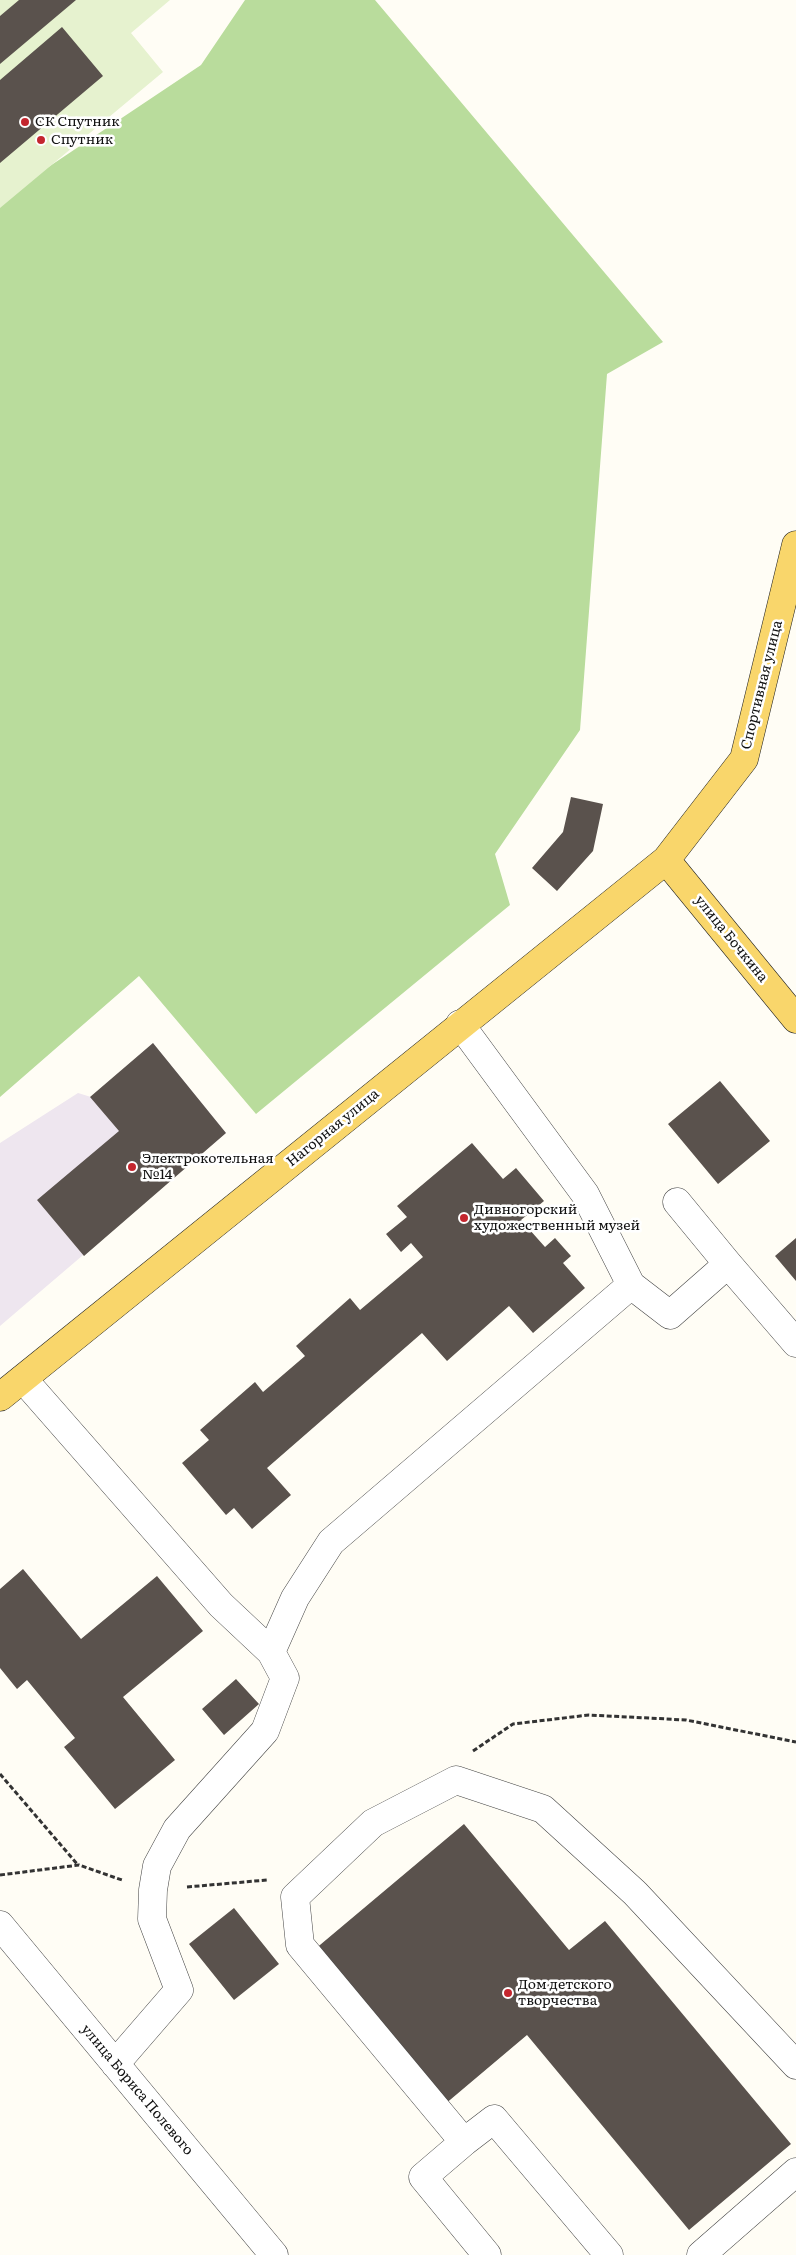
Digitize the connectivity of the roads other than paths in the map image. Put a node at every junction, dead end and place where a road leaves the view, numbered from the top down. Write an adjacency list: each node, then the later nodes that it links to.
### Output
1 (796, 544): 2 (main road, Спортивная улица)
2 (666, 860): 3 (main road, улица Бочкина); 4 (main road, Нагорная улица)
3 (796, 1019)
4 (460, 1024): 7 (street); 9 (main road, Нагорная улица)
5 (677, 1202): 6 (street)
6 (728, 1264): 7 (street); 8 (street)
7 (631, 1285): 11 (street)
8 (796, 1343)
9 (23, 1379): 10 (main road, Нагорная улица); 11 (street)
10 (0, 1397)
11 (271, 1652): 13 (street)
12 (0, 1925): 13 (street, улица Бориса Полевого)
13 (114, 2064): 17 (street, улица Бориса Полевого)
14 (796, 2065): 15 (street)
15 (464, 2142): 18 (street); 19 (street)
16 (796, 2172): 20 (street)
17 (274, 2255)
18 (487, 2255)
19 (609, 2255)
20 (701, 2255)

